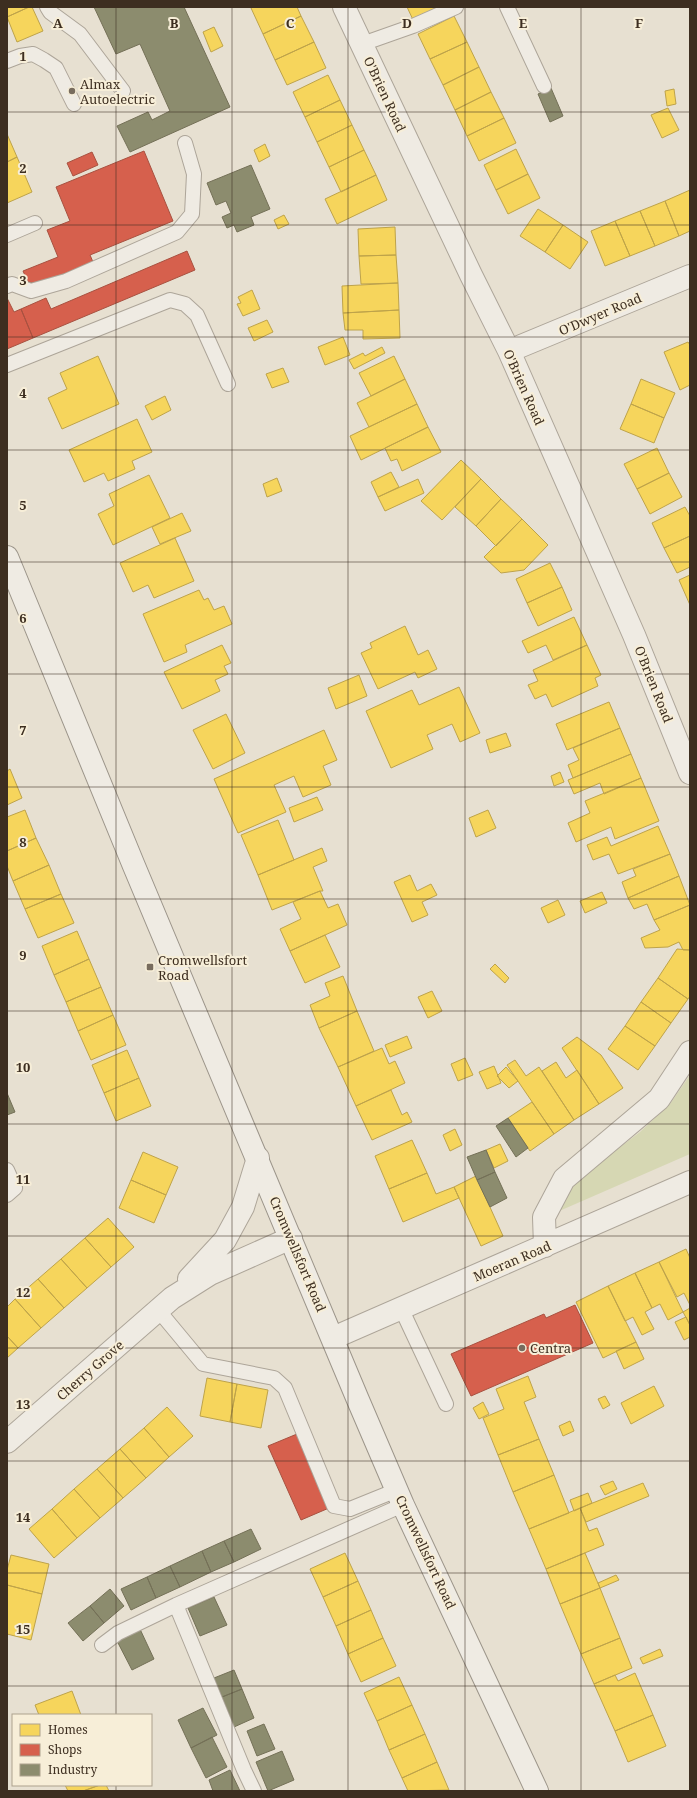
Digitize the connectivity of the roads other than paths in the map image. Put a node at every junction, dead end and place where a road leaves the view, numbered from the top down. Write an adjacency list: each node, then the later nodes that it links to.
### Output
1 (47, 7): 8 (lane)
2 (344, 7): 5 (street, O'Brien Road)
3 (456, 7): 5 (lane)
4 (508, 7): 7 (lane)
5 (362, 44): 15 (street, O'Brien Road)
6 (7, 61): 9 (lane)
7 (544, 86)
8 (123, 91)
9 (74, 104)
10 (185, 143): 14 (lane)
11 (35, 223): 12 (lane)
12 (7, 235)
13 (690, 276): 15 (street, O'Dwyer Road)
14 (7, 286)
15 (509, 351): 19 (street, O'Brien Road)
16 (7, 365): 17 (lane)
17 (228, 384)
18 (7, 557): 21 (street, Cromwellsfort Road)
19 (690, 773)
20 (690, 1052): 26 (street)
21 (258, 1158): 25 (street, Cromwellsfort Road); 27 (street, Cherry Grove)
22 (7, 1170): 24 (lane)
23 (690, 1182): 26 (street, Moeran Road)
24 (7, 1195)
25 (291, 1238): 27 (street, Cherry Grove); 29 (street, Cromwellsfort Road)
26 (545, 1246): 28 (street, Moeran Road)
27 (166, 1304): 31 (street, Cherry Grove); 32 (lane)
28 (401, 1308): 29 (street, Moeran Road); 30 (lane)
29 (333, 1338): 32 (street, Cromwellsfort Road)
30 (446, 1404)
31 (7, 1442)
32 (400, 1497): 33 (lane); 36 (street, Cromwellsfort Road)
33 (176, 1605): 34 (lane); 35 (lane)
34 (102, 1645)
35 (254, 1791)
36 (536, 1791)

